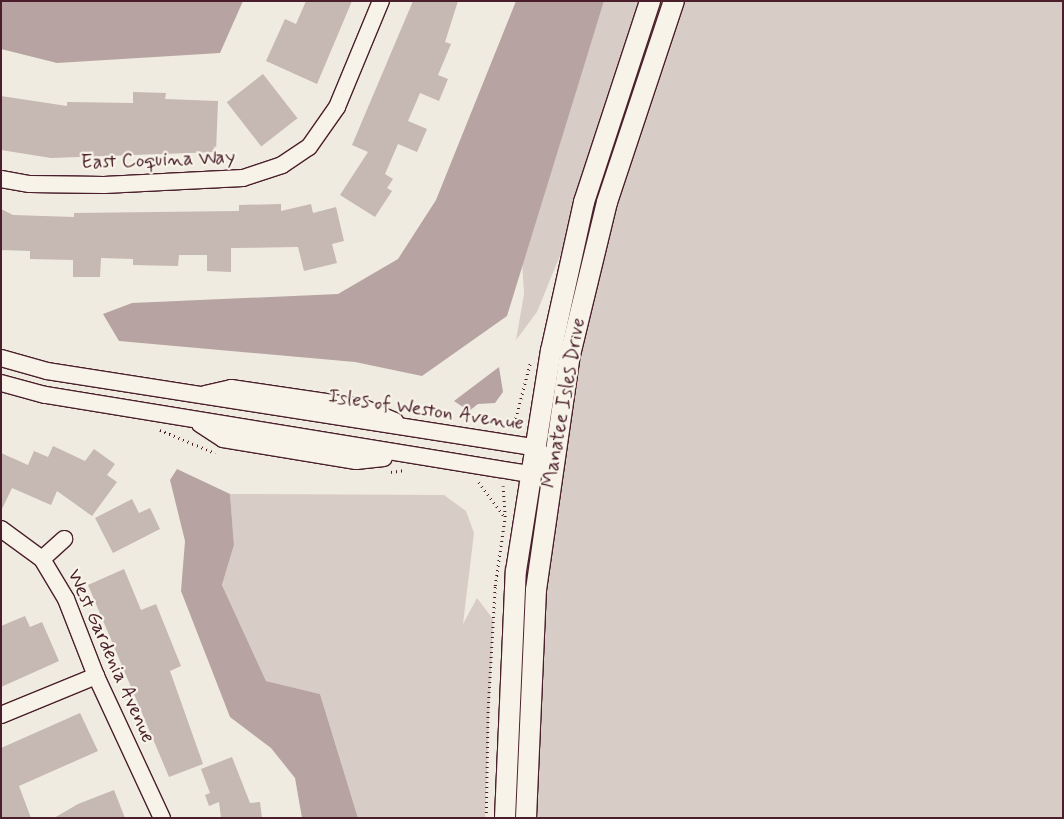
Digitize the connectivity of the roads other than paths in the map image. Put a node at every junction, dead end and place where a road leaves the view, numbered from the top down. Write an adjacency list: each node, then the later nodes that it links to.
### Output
1 (381, 1): 4 (street, East Coquina Way)
2 (650, 1): 12 (street, Manatee Isles Drive)
3 (674, 1): 15 (street, Manatee Isles Drive)
4 (1, 179)
5 (1, 358): 7 (street, Isles of Weston Avenue)
6 (1, 383): 11 (street)
7 (196, 396): 8 (street, Isles of Weston Avenue); 10 (street)
8 (260, 407): 9 (street, Isles of Weston Avenue); 11 (street)
9 (361, 421): 10 (street, Isles of Weston Avenue); 13 (street)
10 (413, 430): 12 (street, Isles of Weston Avenue)
11 (254, 438): 13 (street); 14 (street)
12 (534, 447): 15 (street, Isles of Weston Avenue); 16 (street, Manatee Isles Drive)
13 (356, 448): 14 (street)
14 (407, 456): 16 (street)
15 (552, 462): 16 (street); 24 (street, Manatee Isles Drive)
16 (529, 474): 23 (street, Manatee Isles Drive)
17 (1, 529): 19 (street, West Gardenia Avenue)
18 (64, 539): 19 (street)
19 (42, 559): 20 (street, West Gardenia Avenue)
20 (96, 676): 21 (street); 22 (street, West Gardenia Avenue)
21 (1, 716)
22 (162, 818)
23 (505, 818)
24 (526, 818)

